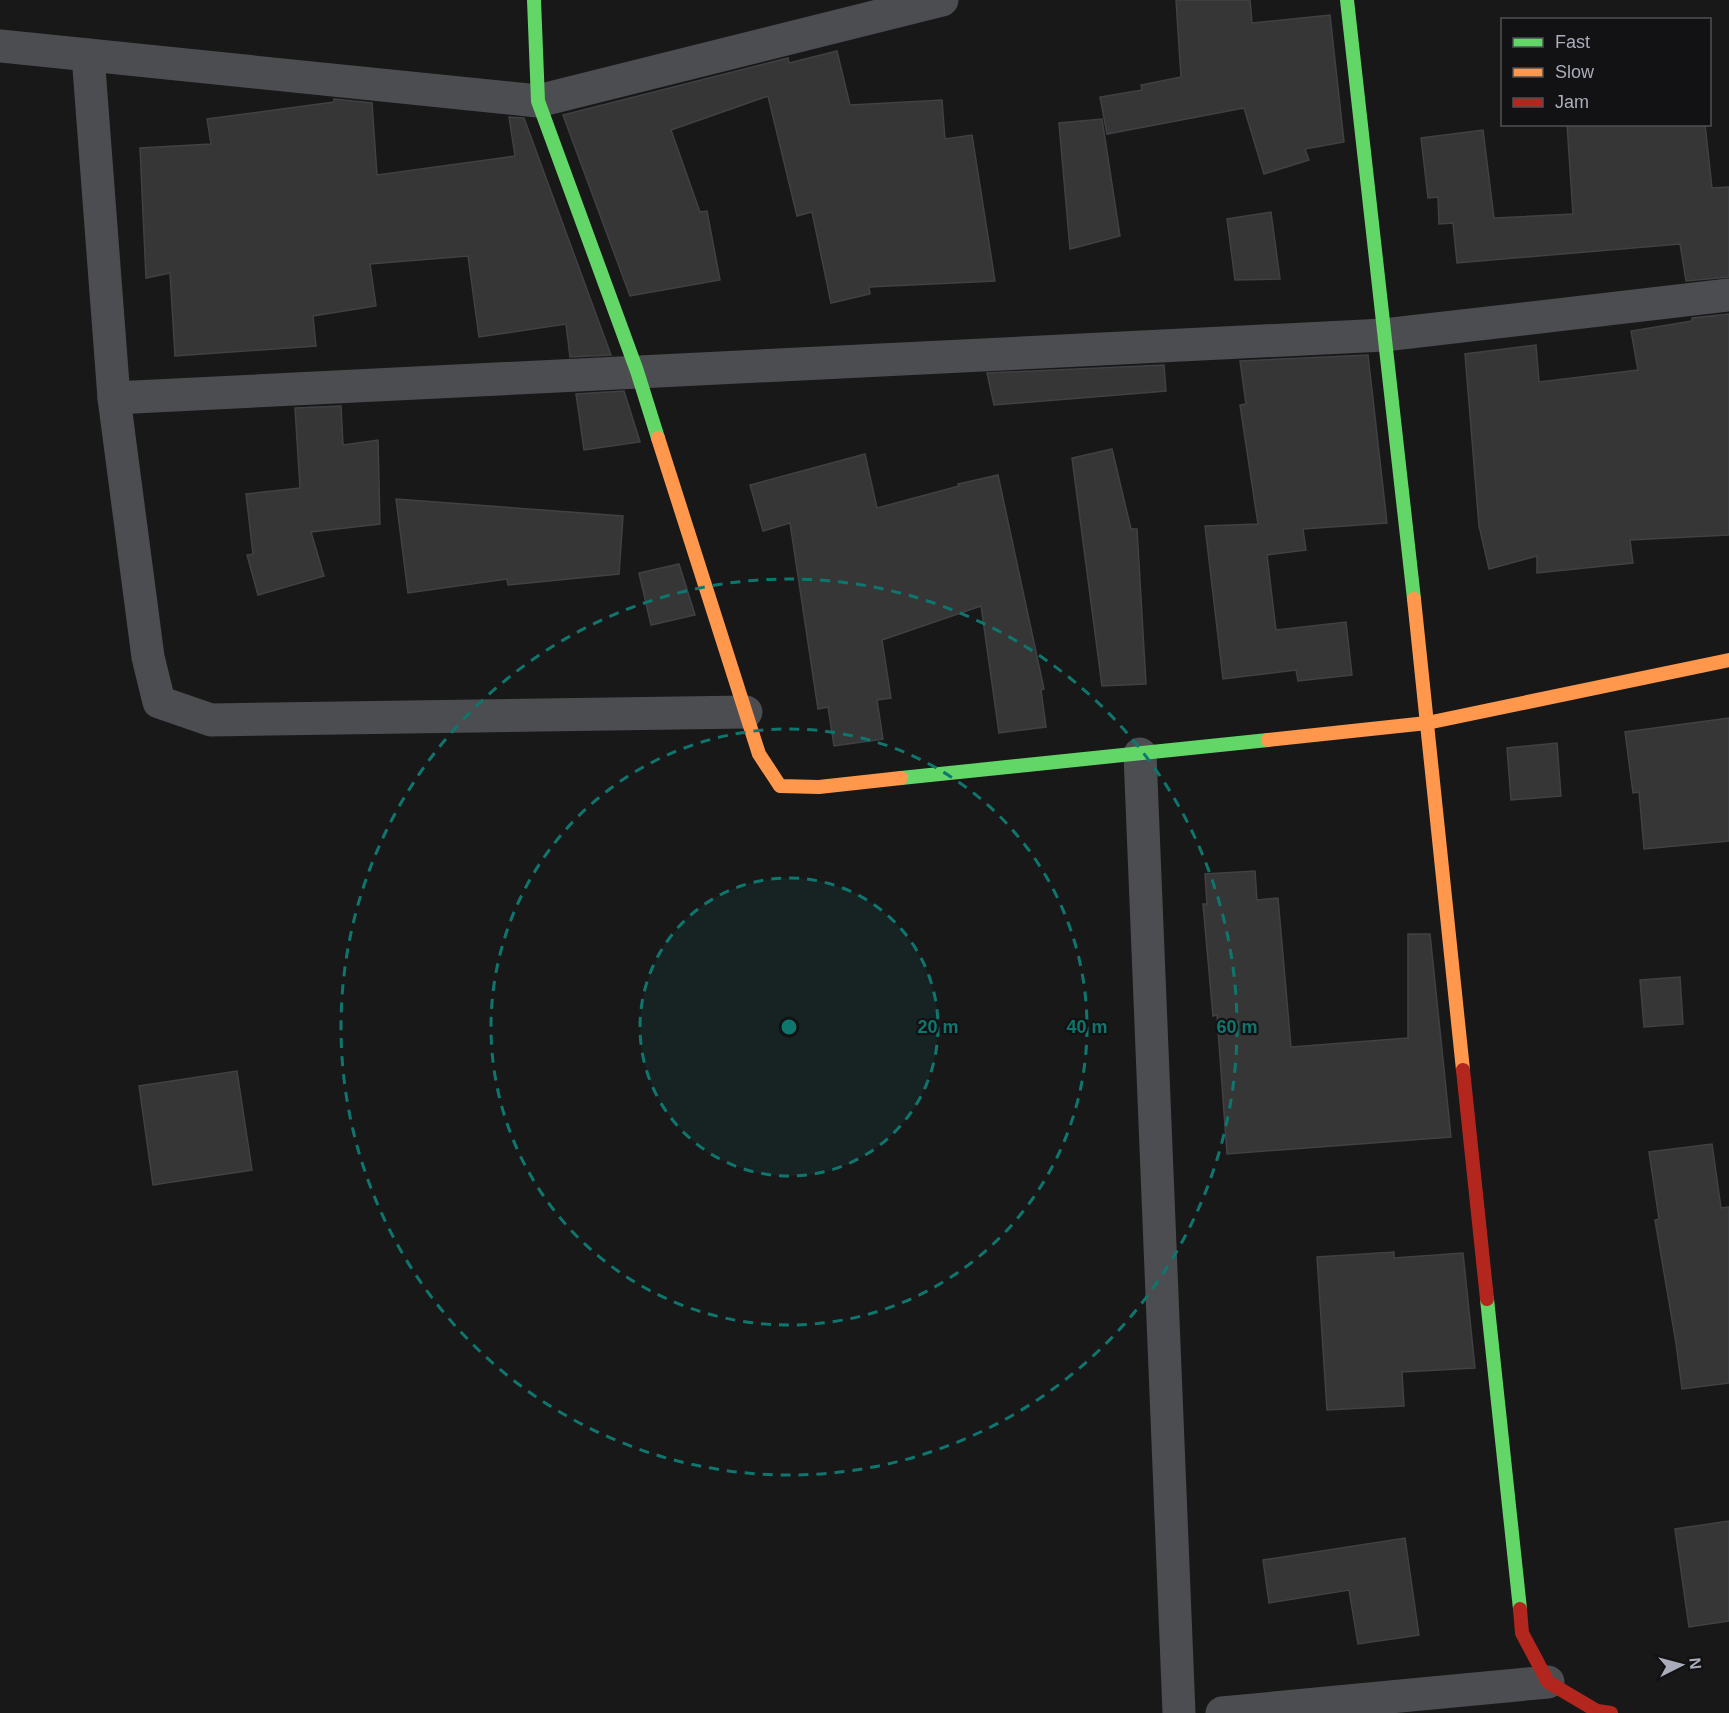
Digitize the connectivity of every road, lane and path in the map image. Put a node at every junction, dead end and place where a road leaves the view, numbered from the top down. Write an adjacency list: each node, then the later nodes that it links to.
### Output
1 (534, 0): 6 (street)
2 (942, 0): 6 (street)
3 (1347, 0): 8 (street)
4 (0, 46): 5 (street)
5 (88, 55): 6 (street); 10 (street)
6 (538, 101): 9 (street)
7 (1729, 295): 8 (street)
8 (1384, 334): 9 (street); 13 (street)
9 (637, 371): 10 (street); 12 (street)
10 (114, 398): 12 (street)
11 (1729, 660): 13 (street)
12 (746, 712): 14 (street)
13 (1427, 723): 14 (street); 15 (street)
14 (1140, 754): 16 (street)
15 (1548, 1682): 17 (street); 18 (street)
16 (1179, 1713)
17 (1222, 1713)
18 (1611, 1713)

